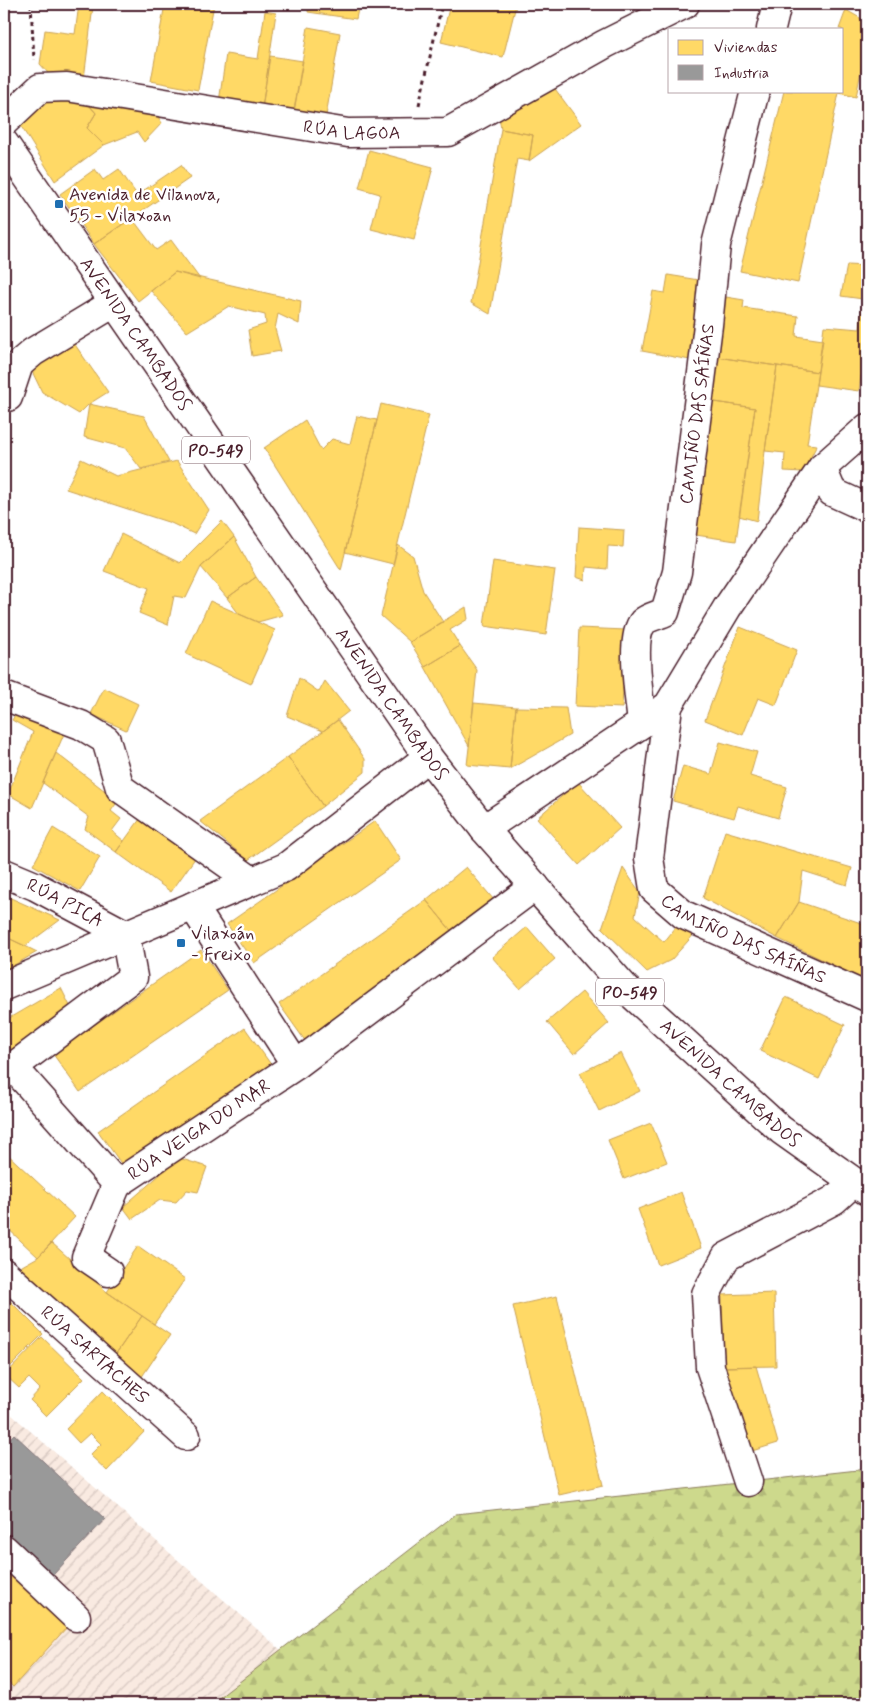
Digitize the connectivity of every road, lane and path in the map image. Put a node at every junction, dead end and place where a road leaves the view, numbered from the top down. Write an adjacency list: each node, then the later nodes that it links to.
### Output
1 (32, 4): 6 (path)
2 (442, 4): 9 (path)
3 (685, 4): 9 (street, RÚA LAGOA)
4 (777, 4): 5 (street)
5 (771, 28)
6 (40, 88): 8 (street); 9 (street, RÚA LAGOA)
7 (755, 92): 18 (street, CAMIÑO DAS SAÍÑAS)
8 (4, 122)
9 (414, 132)
10 (4, 143): 11 (street, AVENIDA CAMBADOS / PO-549)
11 (114, 302): 12 (street); 19 (street, AVENIDA CAMBADOS / PO-549)
12 (8, 397)
13 (867, 428): 14 (street, CAMIÑO DAS SAÍÑAS)
14 (822, 468): 15 (street); 17 (street, CAMIÑO DAS SAÍÑAS)
15 (867, 508)
16 (4, 696): 22 (street)
17 (668, 706): 18 (street, CAMIÑO DAS SAÍÑAS); 27 (street, CAMIÑO DAS SAÍÑAS)
18 (642, 723): 20 (street, CAMIÑO DAS SAÍÑAS)
19 (428, 757): 20 (street, AVENIDA CAMBADOS / PO-549); 22 (street)
20 (484, 829): 23 (street, AVENIDA CAMBADOS / PO-549)
21 (4, 873): 25 (street, RÚA PICA)
22 (252, 881): 24 (street)
23 (535, 886): 28 (street, RÚA VEIGA DO MAR); 30 (street, AVENIDA CAMBADOS / PO-549)
24 (193, 906): 25 (street); 28 (street)
25 (125, 934): 26 (street); 29 (street, RÚA VEIGA DO MAR)
26 (4, 986)
27 (867, 997)
28 (296, 1065): 29 (street, RÚA VEIGA DO MAR)
29 (117, 1184): 31 (street)
30 (861, 1186): 34 (street)
31 (108, 1272)
32 (4, 1273): 33 (street, RÚA SARTACHES)
33 (186, 1436)
34 (748, 1482)
35 (4, 1549): 36 (street)
36 (76, 1617)

